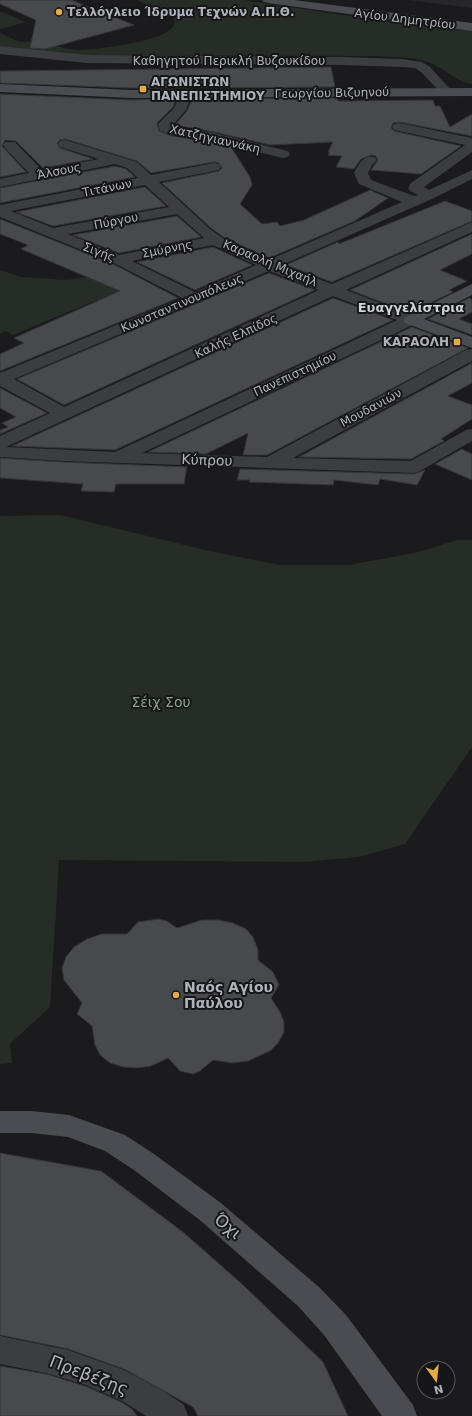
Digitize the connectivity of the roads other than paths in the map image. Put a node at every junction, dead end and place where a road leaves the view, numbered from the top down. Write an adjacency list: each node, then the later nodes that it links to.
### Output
1 (268, 0): 4 (main road, Αγίου Δημητρίου)
2 (340, 0): 3 (main road, Αγίου Δημητρίου)
3 (472, 16)
4 (472, 27)
5 (0, 50): 7 (street, Καθηγητού Περικλή Βυζουκίδου)
6 (0, 88): 9 (main road, Γεωργίου Βιζυηνού)
7 (447, 92): 8 (main road, Γεωργίου Βιζυηνού); 9 (main road, Γεωργίου Βιζυηνού)
8 (472, 92)
9 (186, 94): 15 (street, Χατζηγιαννάκη)
10 (399, 128): 11 (street)
11 (472, 142)
12 (65, 144): 16 (street, Καραολή Μιχαήλ)
13 (10, 145): 20 (street)
14 (472, 146): 23 (street)
15 (283, 154)
16 (119, 160): 20 (street, Άλσους); 21 (street, Καραολή Μιχαήλ)
17 (370, 160): 24 (street)
18 (214, 168): 21 (street, Τιτάνων)
19 (472, 174): 23 (street, Κωνσταντινουπόλεως)
20 (39, 175): 22 (street, Άλσους)
21 (150, 180): 25 (street, Καραολή Μιχαήλ); 26 (street, Τιτάνων)
22 (0, 183)
23 (429, 195): 24 (street, Κωνσταντινουπόλεως)
24 (414, 201): 31 (street, Κωνσταντινουπόλεως)
25 (181, 209): 28 (street, Πύργου); 29 (street, Καραολή Μιχαήλ)
26 (0, 210): 28 (street, Σιγής)
27 (472, 226): 33 (street, Καλής Ελπίδος)
28 (51, 233): 30 (street, Σιγής)
29 (216, 240): 30 (street, Σμύρνης); 31 (street, Καραολή Μιχαήλ)
30 (119, 260): 34 (street, Σιγής)
31 (270, 266): 33 (street, Καραολή Μιχαήλ); 34 (street, Κωνσταντινουπόλεως)
32 (472, 289): 35 (main road, Πανεπιστημίου)
33 (335, 291): 35 (street, Καραολή Μιχαήλ); 39 (street, Καλής Ελπίδος)
34 (195, 298): 38 (street, Κωνσταντινουπόλεως)
35 (412, 320): 36 (main road, Καραολή Μιχαήλ); 43 (street, Πανεπιστημίου)
36 (472, 343)
37 (472, 354): 44 (street, Μουδανιών)
38 (0, 379): 39 (street)
39 (64, 414): 41 (street, Καλής Ελπίδος)
40 (472, 434): 44 (street, Κύπρου)
41 (0, 443)
42 (0, 452): 43 (street, Κύπρου)
43 (117, 457): 44 (street, Κύπρου)
44 (269, 462)
45 (0, 1122): 48 (main road, Όχι)
46 (0, 1350): 47 (street, Πρεβέζης)
47 (172, 1416)
48 (402, 1416)

